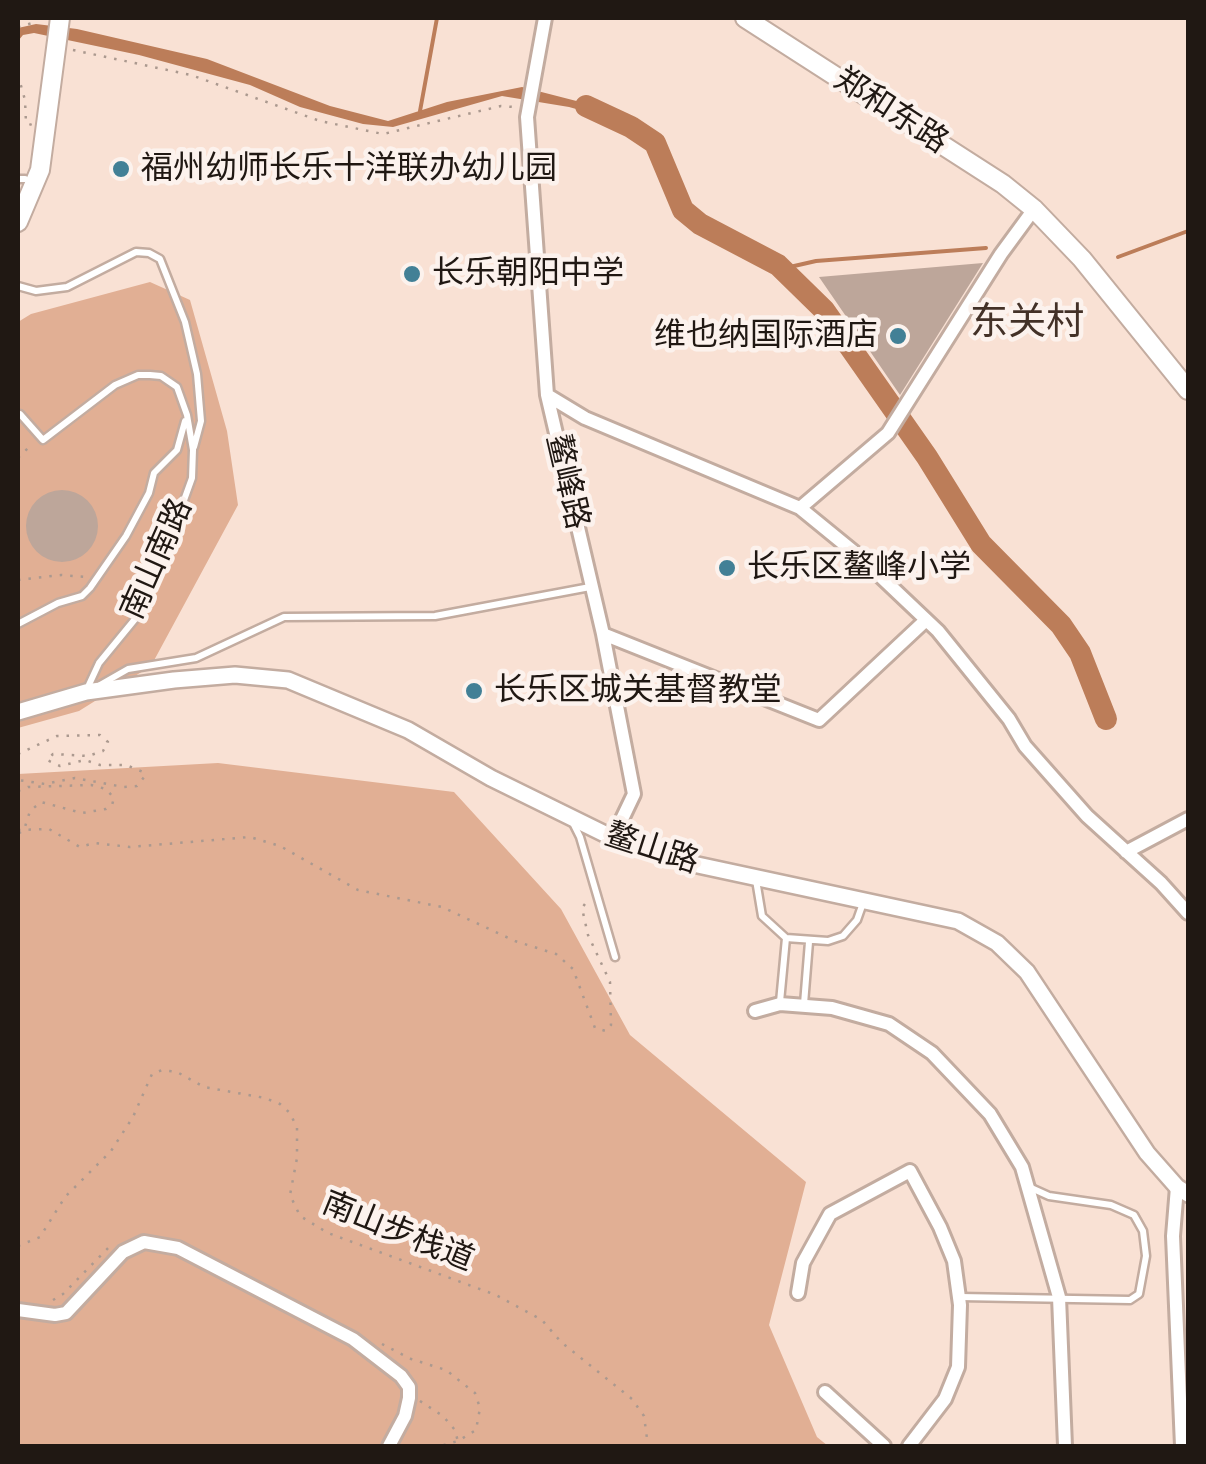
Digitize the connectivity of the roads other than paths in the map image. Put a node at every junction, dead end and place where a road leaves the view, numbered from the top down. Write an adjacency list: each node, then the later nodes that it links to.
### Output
1 (50, 18): 5 (main road)
2 (60, 18): 5 (main road)
3 (545, 18): 11 (street, 鳌峰路)
4 (745, 18): 7 (main road, 郑和东路)
5 (55, 56): 6 (main road); 8 (main road)
6 (20, 185)
7 (1034, 209): 10 (main road, 郑和东路); 15 (street)
8 (18, 222)
9 (18, 286): 14 (lane)
10 (1188, 390)
11 (547, 394): 15 (street); 16 (street, 鳌峰路)
12 (18, 414): 13 (lane, 南山南路)
13 (187, 414): 14 (lane, 南山南路); 18 (lane, 南山南路)
14 (194, 450): 20 (lane, 南山南路)
15 (800, 508): 17 (street)
16 (592, 587): 19 (street, 鳌峰路); 20 (lane)
17 (926, 620): 19 (street); 25 (street)
18 (18, 624)
19 (603, 634): 24 (street, 鳌峰路)
20 (86, 692): 21 (street, 鳌山路); 23 (street, 鳌山路)
21 (18, 712)
22 (1188, 819): 25 (street)
23 (572, 820): 24 (street, 鳌山路); 31 (lane)
24 (613, 838): 26 (street, 鳌山路)
25 (1126, 852): 28 (street)
26 (756, 878): 27 (street, 鳌山路); 29 (lane)
27 (864, 901): 30 (lane); 36 (street, 鳌山路)
28 (1188, 913)
29 (786, 938): 30 (lane); 32 (lane)
30 (810, 942): 33 (lane)
31 (615, 958)
32 (780, 1004): 33 (street); 34 (street)
33 (804, 1006): 35 (street)
34 (755, 1011)
35 (1028, 1187): 39 (street); 39 (lane)
36 (1182, 1191): 46 (street)
37 (798, 1292): 38 (street)
38 (959, 1297): 39 (lane); 44 (street)
39 (1059, 1297): 45 (street)
40 (18, 1310): 42 (street)
41 (825, 1392): 43 (street)
42 (390, 1446)
43 (884, 1446)
44 (910, 1446)
45 (1064, 1446)
46 (1182, 1446)

